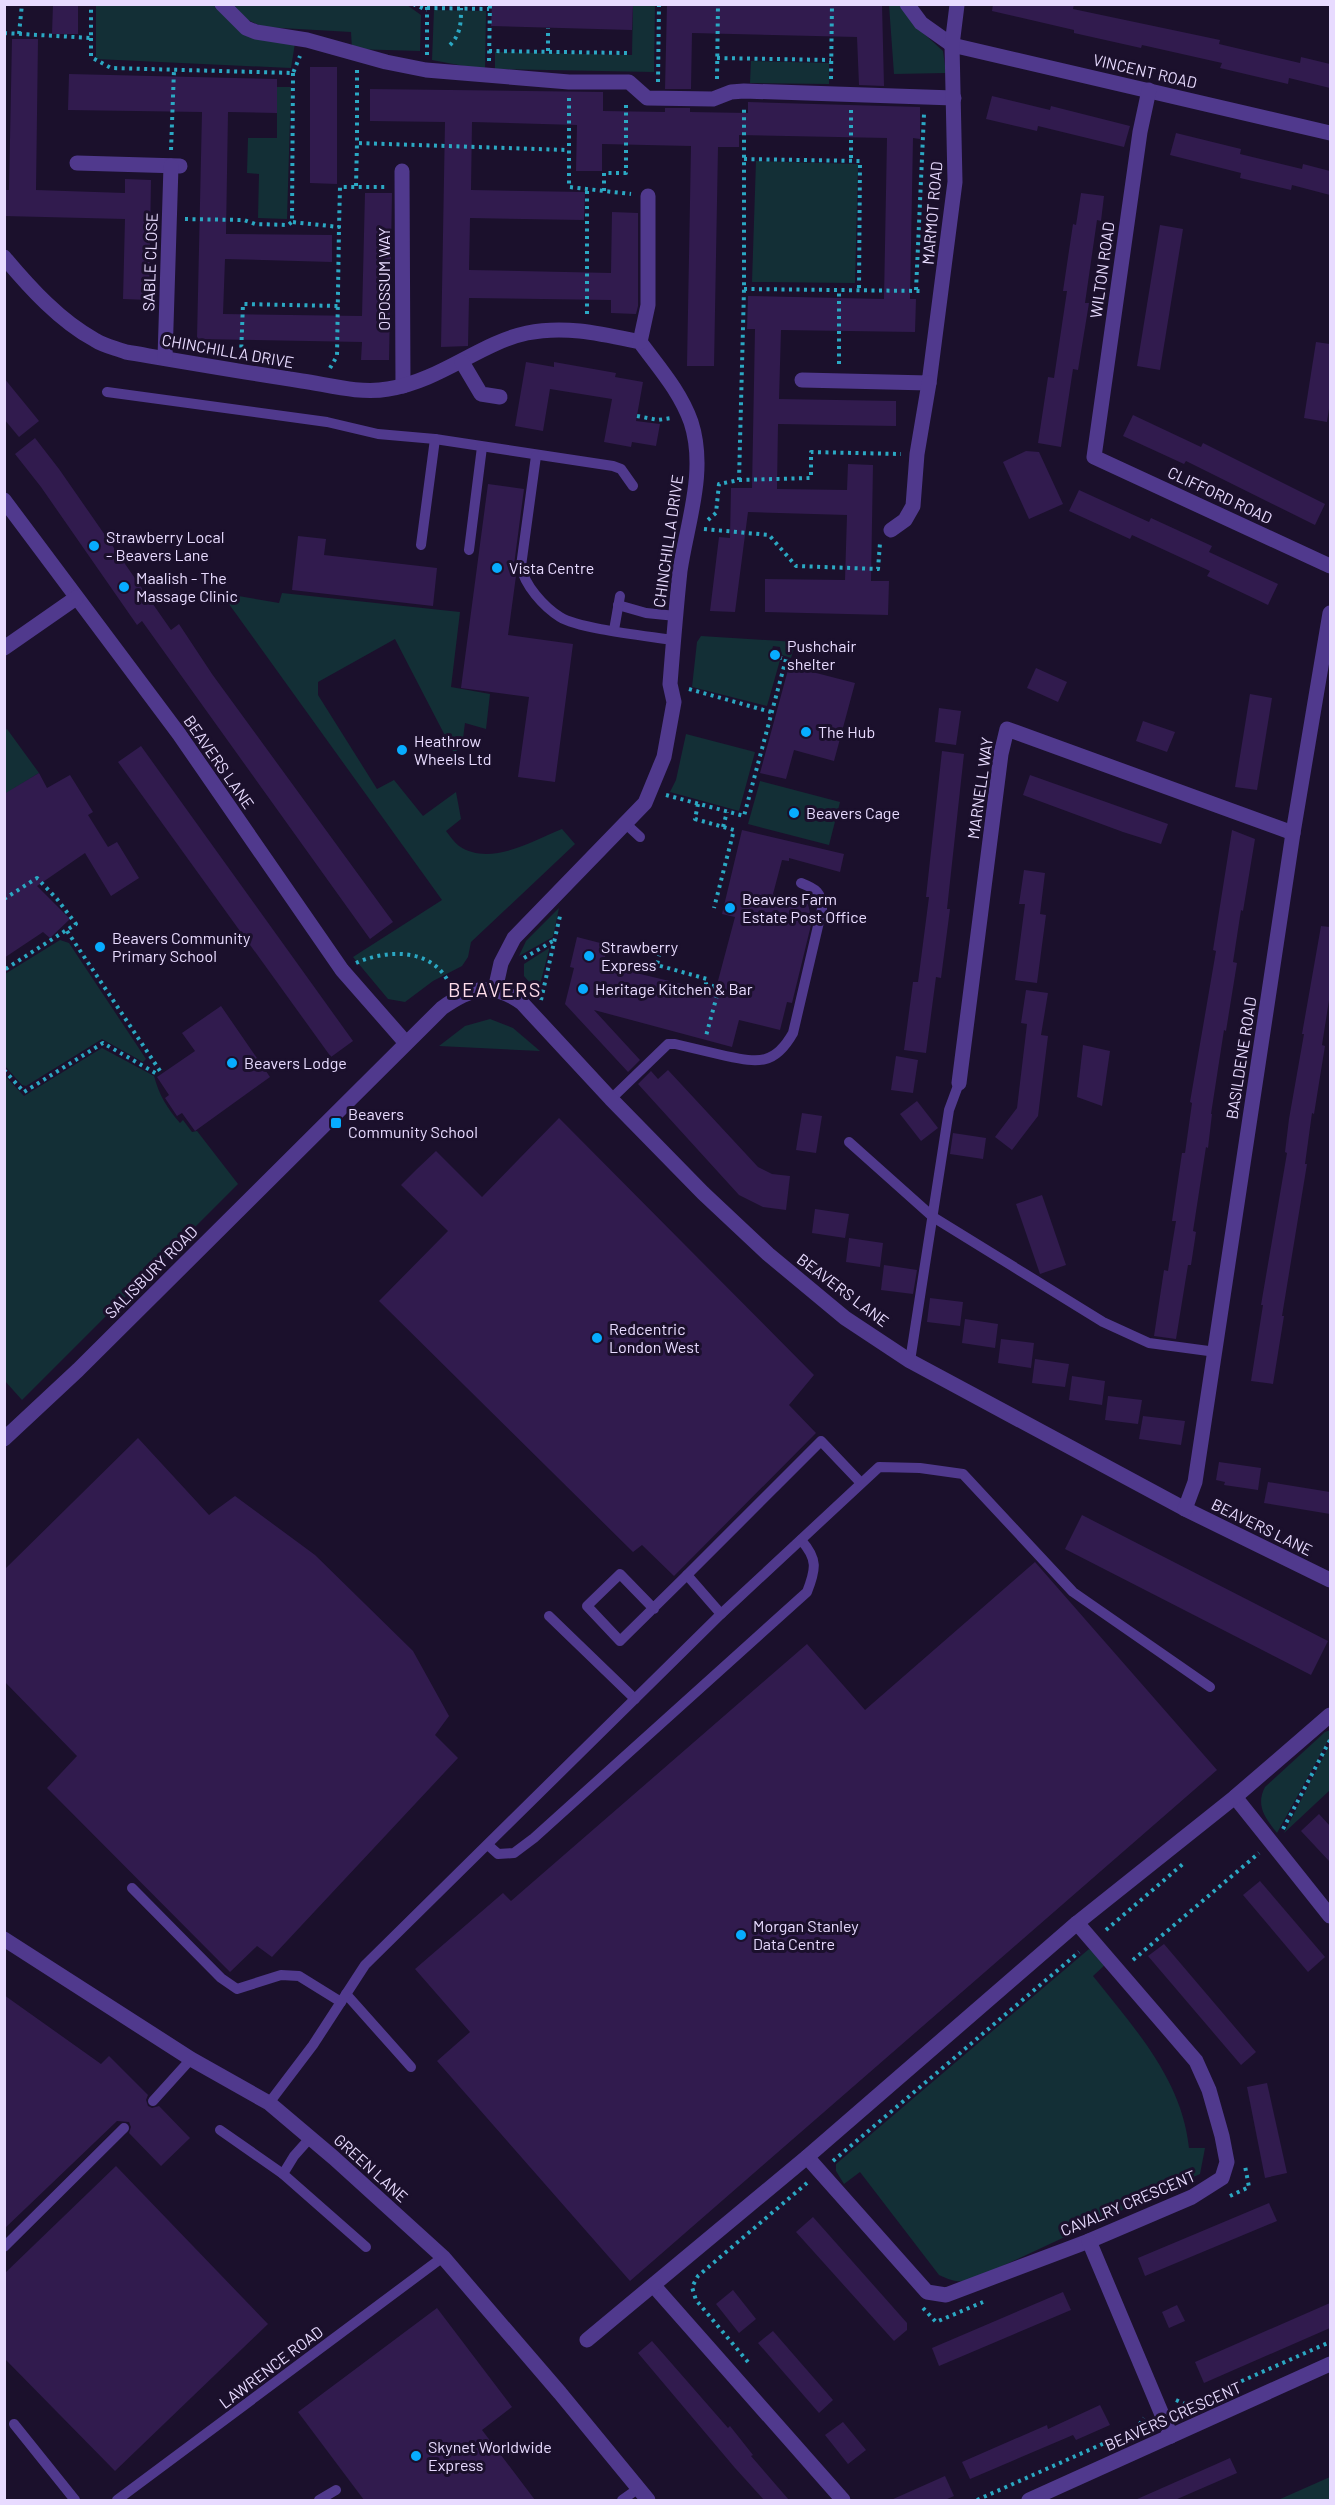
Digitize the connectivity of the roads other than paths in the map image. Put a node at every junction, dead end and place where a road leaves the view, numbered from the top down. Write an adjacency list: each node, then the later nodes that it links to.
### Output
1 (222, 4): 6 (street)
2 (907, 4): 4 (street)
3 (957, 5): 4 (street, MARMOT ROAD)
4 (952, 45): 5 (street, VINCENT ROAD); 6 (street, MARMOT ROAD)
5 (1149, 90): 7 (street, VINCENT ROAD); 23 (street, WILTON ROAD)
6 (954, 98): 16 (street, MARMOT ROAD)
7 (1330, 133)
8 (77, 163): 13 (street, SABLE CLOSE)
9 (402, 171): 17 (street, OPOSSUM WAY)
10 (648, 196): 12 (street)
11 (4, 257): 13 (street, CHINCHILLA DRIVE)
12 (640, 342): 14 (street, CHINCHILLA DRIVE); 32 (street, CHINCHILLA DRIVE)
13 (165, 358): 17 (street, CHINCHILLA DRIVE)
14 (462, 362): 17 (street, CHINCHILLA DRIVE); 19 (street)
15 (802, 381): 16 (street)
16 (929, 383): 26 (street, MARMOT ROAD)
17 (403, 386)
18 (107, 392): 20 (lane)
19 (500, 397)
20 (435, 439): 21 (lane); 27 (lane)
21 (482, 447): 22 (lane); 28 (lane)
22 (536, 456): 24 (lane); 33 (lane)
23 (1094, 457): 29 (street, CLIFFORD ROAD)
24 (633, 486)
25 (4, 500): 30 (street, BEAVERS LANE)
26 (891, 530)
27 (421, 545)
28 (469, 549)
29 (1330, 566)
30 (76, 598): 35 (street); 41 (street, BEAVERS LANE)
31 (1330, 613): 37 (street, BASILDENE ROAD)
32 (676, 616): 33 (lane); 34 (street, CHINCHILLA DRIVE)
33 (614, 630): 34 (lane)
34 (673, 640): 36 (street, CHINCHILLA DRIVE)
35 (4, 648)
36 (626, 824): 38 (lane); 40 (street, CHINCHILLA DRIVE)
37 (1293, 833): 42 (street, MARNELL WAY); 46 (street, BASILDENE ROAD)
38 (640, 837)
39 (801, 883): 43 (lane)
40 (495, 990): 41 (street); 43 (street, BEAVERS LANE)
41 (406, 1043): 48 (street, SALISBURY ROAD)
42 (959, 1083): 45 (lane)
43 (611, 1099): 47 (street, BEAVERS LANE)
44 (849, 1142): 45 (lane)
45 (933, 1217): 46 (lane); 47 (lane)
46 (1216, 1352): 50 (street, BASILDENE ROAD)
47 (910, 1361): 50 (street, BEAVERS LANE)
48 (4, 1439)
49 (861, 1483): 51 (lane); 52 (lane); 57 (lane)
50 (1185, 1509): 53 (street, BEAVERS LANE)
51 (801, 1540): 55 (lane); 61 (lane)
52 (687, 1575): 54 (lane); 55 (lane)
53 (1330, 1580)
54 (654, 1608): 54 (lane)
55 (721, 1614): 58 (lane)
56 (549, 1616): 58 (lane)
57 (1210, 1687)
58 (635, 1699): 61 (lane)
59 (1330, 1715): 60 (street)
60 (1235, 1797): 63 (street); 64 (street)
61 (488, 1845): 66 (lane)
62 (132, 1888): 66 (lane)
63 (1330, 1916)
64 (1077, 1923): 74 (street); 76 (street, CAVALRY CRESCENT)
65 (4, 1939): 67 (street, GREEN LANE)
66 (344, 1998): 68 (lane); 70 (lane)
67 (191, 2059): 69 (lane); 70 (street, GREEN LANE)
68 (411, 2067)
69 (153, 2101)
70 (269, 2103): 73 (street, GREEN LANE)
71 (124, 2128): 77 (lane)
72 (220, 2130): 75 (lane)
73 (310, 2138): 75 (lane); 79 (street, GREEN LANE)
74 (807, 2157): 76 (street, CAVALRY CRESCENT); 80 (street)
75 (283, 2174): 78 (lane)
76 (1089, 2241): 84 (street)
77 (4, 2247)
78 (366, 2247)
79 (443, 2257): 86 (street, GREEN LANE); 88 (lane, LAWRENCE ROAD)
80 (654, 2286): 81 (street); 91 (street)
81 (588, 2340)
82 (1330, 2364): 84 (street, BEAVERS CRESCENT)
83 (14, 2424): 87 (lane)
84 (1171, 2436): 92 (street, BEAVERS CRESCENT)
85 (336, 2490): 89 (lane)
86 (643, 2494): 90 (lane)
87 (75, 2500)
88 (117, 2500)
89 (320, 2500)
90 (622, 2500)
91 (843, 2500)
92 (1029, 2500)

